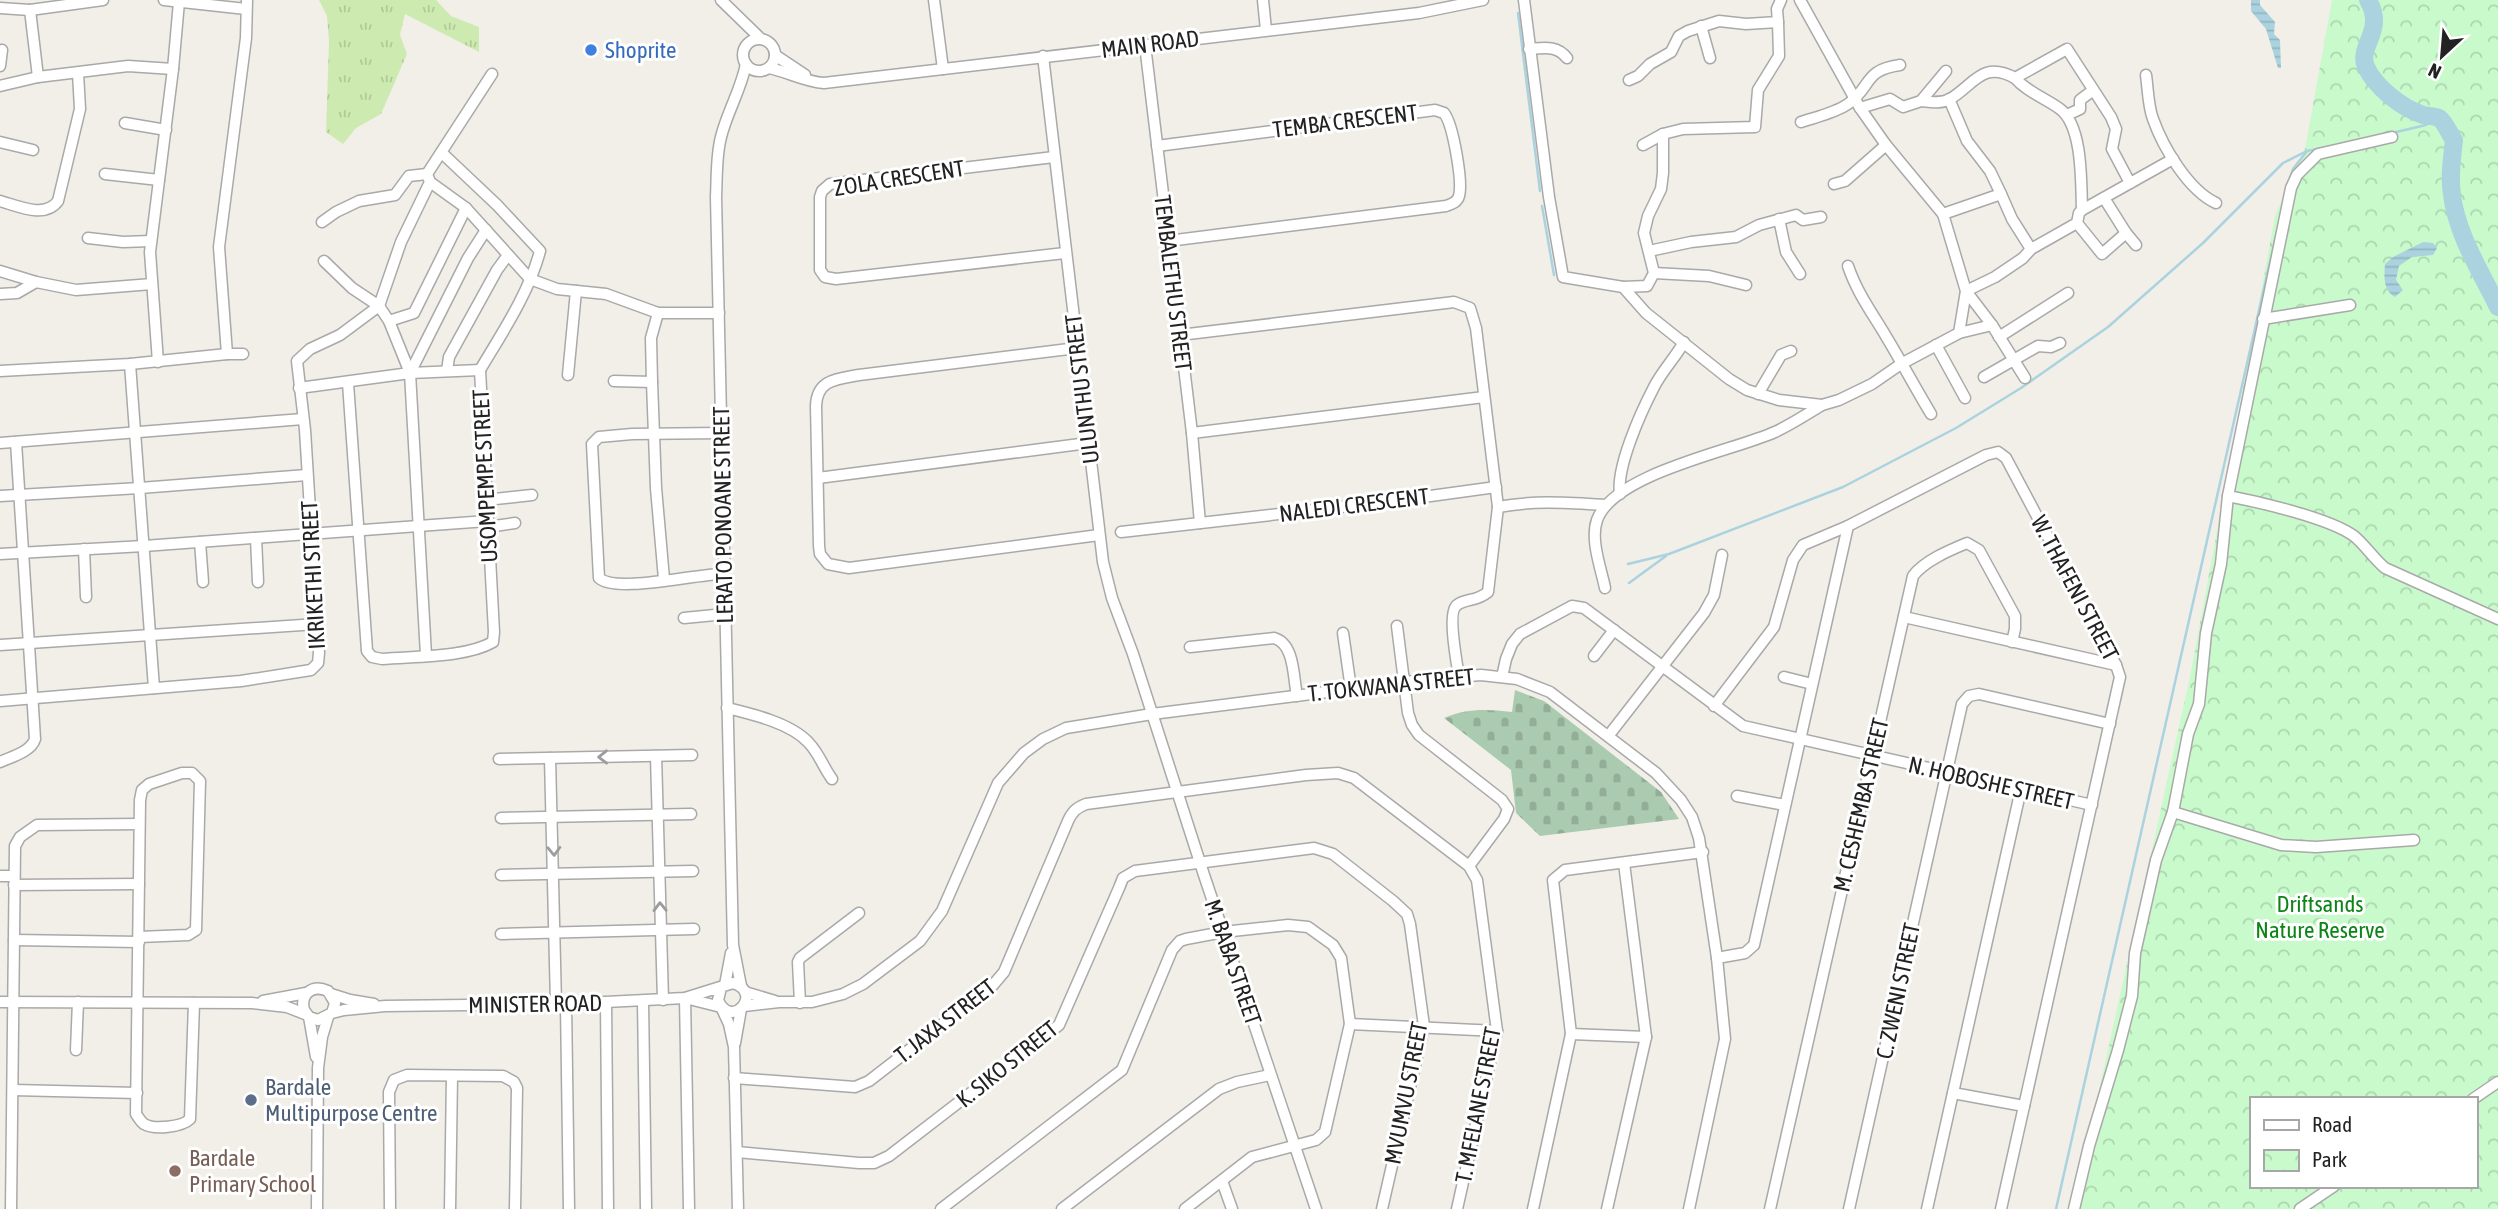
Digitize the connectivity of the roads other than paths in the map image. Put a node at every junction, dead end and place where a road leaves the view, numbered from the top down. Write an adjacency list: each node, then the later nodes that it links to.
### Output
1 (96, 0): 13 (street)
2 (164, 0): 10 (street)
3 (721, 0): 14 (street)
4 (934, 0): 32 (street)
5 (1263, 0): 17 (street)
6 (1483, 0): 17 (street, MAIN ROAD)
7 (1524, 0): 21 (street)
8 (1781, 0): 15 (street)
9 (1800, 0): 44 (street)
10 (178, 2): 11 (street); 30 (street)
11 (246, 4): 117 (street)
12 (0, 8): 13 (street)
13 (30, 10): 37 (street)
14 (740, 20): 18 (street); 19 (street)
15 (1778, 22): 16 (street); 52 (street)
16 (1701, 26): 26 (street); 39 (street)
17 (1266, 30): 20 (street, MAIN ROAD)
18 (761, 39): 19 (street); 23 (street)
19 (747, 45): 27 (street)
20 (1145, 45): 24 (street, MAIN ROAD); 57 (street, TEMBALETHU STREET)
21 (1529, 49): 25 (street); 97 (street)
22 (2, 50): 29 (street)
23 (775, 55): 31 (street); 40 (street)
24 (1043, 57): 32 (street, MAIN ROAD); 60 (street, ULUNTHU STREET)
25 (1567, 58)
26 (1710, 58)
27 (746, 64): 31 (street); 42 (street, LERATO PONOANE STREET)
28 (1900, 65): 44 (street)
29 (0, 66)
30 (173, 69): 34 (street); 51 (street)
31 (765, 69): 40 (street, MAIN ROAD); 42 (street, LERATO PONOANE STREET)
32 (943, 69): 40 (street, MAIN ROAD)
33 (1946, 71): 46 (street)
34 (78, 73): 37 (street); 69 (street)
35 (492, 74): 59 (street)
36 (2146, 75): 61 (street)
37 (38, 77): 41 (street)
38 (2015, 78): 43 (street); 45 (street); 48 (street)
39 (1629, 80)
40 (817, 83)
41 (0, 87)
42 (741, 88): 105 (street, LERATO PONOANE STREET)
43 (2092, 91): 48 (street); 65 (street)
44 (1855, 98): 47 (street); 49 (street)
45 (1950, 99): 46 (street); 67 (street)
46 (1921, 101): 47 (street)
47 (1860, 108): 56 (street)
48 (2067, 115): 72 (street)
49 (1801, 122)
50 (125, 123): 51 (street)
51 (166, 130): 64 (street)
52 (1663, 134): 55 (street); 85 (street)
53 (2392, 137): 106 (street)
54 (0, 142): 58 (street)
55 (1643, 145)
56 (1886, 145): 66 (street); 73 (street)
57 (1157, 146): 82 (street, TEMBALETHU STREET); 82 (street, TEMBA CRESCENT)
58 (33, 150)
59 (442, 153): 63 (street); 93 (street)
60 (1054, 157): 86 (street, ULUNTHU STREET); 86 (street, ZOLA CRESCENT)
61 (2173, 159): 65 (street); 70 (street)
62 (105, 174): 64 (street)
63 (429, 178): 71 (street); 76 (street); 103 (street)
64 (159, 180): 81 (street)
65 (2130, 183): 68 (street)
66 (1833, 184)
67 (2001, 194): 73 (street); 84 (street)
68 (2104, 198): 72 (street); 79 (street)
69 (0, 201)
70 (2216, 202)
71 (466, 208): 78 (street); 107 (street)
72 (2082, 210): 77 (street)
73 (1943, 214): 99 (street)
74 (1821, 217): 75 (street)
75 (1779, 219): 85 (street); 92 (street)
76 (322, 222)
77 (2077, 223): 79 (street); 84 (street)
78 (486, 230): 87 (street); 126 (street)
79 (2126, 233): 83 (street)
80 (89, 238): 81 (street)
81 (151, 241): 95 (street)
82 (1168, 241): 110 (street, TEMBALETHU STREET)
83 (2136, 245)
84 (2031, 249): 99 (street)
85 (1648, 251): 91 (street)
86 (1065, 253): 115 (street, ULUNTHU STREET)
87 (508, 255): 93 (street); 125 (street)
88 (324, 261): 103 (street)
89 (1848, 266): 122 (street)
90 (0, 271): 94 (street)
91 (1654, 273): 96 (street); 97 (street)
92 (1800, 274)
93 (530, 279): 98 (street); 123 (street)
94 (36, 282): 95 (street); 101 (street)
95 (152, 284): 120 (street)
96 (1746, 285)
97 (1623, 288): 112 (street)
98 (576, 291): 104 (street); 127 (street)
99 (1966, 291): 108 (street); 109 (street)
100 (2068, 293): 111 (street)
101 (0, 294)
102 (2350, 305): 106 (street)
103 (379, 306): 107 (street); 133 (street, IKRIKETHI STREET)
104 (658, 313): 105 (street); 131 (street)
105 (719, 313): 140 (street, LERATO PONOANE STREET)
106 (2263, 319): 155 (street)
107 (389, 321): 126 (street)
108 (1992, 325): 109 (street); 111 (street)
109 (1959, 333): 114 (street)
110 (1180, 335): 135 (street); 141 (street, TEMBALETHU STREET)
111 (1999, 338): 119 (street)
112 (1684, 342): 134 (street); 151 (street)
113 (2060, 343): 119 (street)
114 (1936, 345): 122 (street); 136 (street)
115 (1077, 348): 146 (street, ULUNTHU STREET); 148 (street)
116 (1791, 351): 134 (street)
117 (227, 354): 118 (street); 120 (street)
118 (243, 355)
119 (2013, 359): 128 (street); 129 (street)
120 (158, 362): 121 (street)
121 (130, 364): 124 (street); 142 (street)
122 (1901, 364): 137 (street); 138 (street)
123 (480, 370): 125 (street, USOMPEMPE STREET); 156 (street, USOMPEMPE STREET)
124 (0, 371)
125 (447, 371): 126 (street, USOMPEMPE STREET)
126 (410, 373): 132 (street, USOMPEMPE STREET); 163 (street)
127 (568, 375)
128 (1984, 377)
129 (2025, 379)
130 (614, 381): 131 (street)
131 (652, 382): 143 (street)
132 (348, 383): 133 (street, USOMPEMPE STREET); 164 (street)
133 (299, 388): 139 (street, IKRIKETHI STREET)
134 (1758, 394): 137 (street)
135 (1484, 397): 141 (street); 149 (street)
136 (1965, 398)
137 (1822, 405): 151 (street)
138 (1931, 414)
139 (303, 419): 142 (street); 147 (street, IKRIKETHI STREET)
140 (722, 433): 143 (street); 175 (street, LERATO PONOANE STREET)
141 (1192, 433): 160 (street, TEMBALETHU STREET)
142 (136, 434): 144 (street); 150 (street)
143 (655, 434): 176 (street); 176 (street)
144 (16, 442): 145 (street); 152 (street)
145 (0, 443)
146 (1088, 443): 148 (street); 167 (street, ULUNTHU STREET)
147 (307, 475): 150 (street); 166 (street, IKRIKETHI STREET)
148 (818, 478): 167 (street)
149 (1496, 487): 158 (street); 160 (street, NALEDI CRESCENT)
150 (140, 488): 152 (street); 170 (street)
151 (1620, 494): 157 (street)
152 (20, 495): 154 (street); 172 (street)
153 (532, 495): 156 (street)
154 (0, 496)
155 (2228, 496): 184 (street); 227 (street)
156 (486, 500): 161 (street, USOMPEMPE STREET)
157 (1606, 506): 158 (street); 179 (street)
158 (1498, 507): 198 (street)
159 (515, 523): 161 (street)
160 (1200, 523): 165 (street, NALEDI CRESCENT)
161 (487, 524): 163 (street); 194 (street, USOMPEMPE STREET)
162 (1848, 526): 196 (street, W. THAFENI STREET); 202 (street); 208 (street, W. THAFENI STREET)
163 (417, 527): 164 (street); 194 (street)
164 (357, 530): 166 (street); 194 (street, USOMPEMPE STREET)
165 (1121, 532)
166 (312, 535): 168 (street); 185 (street, IKRIKETHI STREET)
167 (1099, 535): 210 (street, ULUNTHU STREET)
168 (256, 538): 169 (street); 178 (street)
169 (200, 542): 170 (street); 177 (street)
170 (144, 546): 171 (street); 189 (street)
171 (84, 549): 172 (street); 180 (street)
172 (23, 552): 173 (street); 191 (street)
173 (0, 554)
174 (1722, 555): 197 (street)
175 (725, 574): 176 (street); 181 (street, LERATO PONOANE STREET)
176 (664, 579)
177 (203, 582)
178 (258, 582)
179 (1605, 588)
180 (86, 597)
181 (725, 614): 183 (street); 209 (street, LERATO PONOANE STREET)
182 (1904, 617): 190 (street); 190 (street, M. CESHEMBA STREET); 216 (street, M. CESHEMBA STREET)
183 (684, 618)
184 (2498, 620)
185 (317, 624): 189 (street); 203 (street, IKRIKETHI STREET)
186 (1397, 626): 201 (street)
187 (1614, 630): 195 (street); 197 (street, N. HOBOSHE STREET); 199 (street, N. HOBOSHE STREET)
188 (1343, 633): 204 (street)
189 (150, 636): 191 (street); 203 (street)
190 (2012, 642): 196 (street)
191 (29, 643): 192 (street); 206 (street)
192 (0, 645)
193 (1190, 648): 205 (street)
194 (426, 655)
195 (1594, 656)
196 (2116, 665): 211 (street, W. THAFENI STREET)
197 (1663, 666): 208 (street, N. HOBOSHE STREET); 212 (street)
198 (1459, 677): 199 (street, T. TOKWANA STREET); 201 (street, T. TOKWANA STREET)
199 (1502, 677): 212 (street, T. TOKWANA STREET)
200 (1784, 677): 202 (street)
201 (1404, 683): 204 (street, T. TOKWANA STREET); 237 (street)
202 (1812, 684): 213 (street)
203 (154, 688): 206 (street)
204 (1351, 689): 205 (street, T. TOKWANA STREET)
205 (1297, 696): 210 (street, T. TOKWANA STREET)
206 (33, 698): 207 (street); 219 (street)
207 (0, 701)
208 (1714, 706): 213 (street, N. HOBOSHE STREET)
209 (727, 708): 221 (street); 253 (street, LERATO PONOANE STREET)
210 (1152, 714): 223 (street, M. BABA STREET); 270 (street, T. TOKWANA STREET)
211 (2110, 724): 220 (street, C. ZWENI STREET); 226 (street, W. THAFENI STREET)
212 (1609, 735): 234 (street, T. TOKWANA STREET)
213 (1801, 739): 216 (street, N. HOBOSHE STREET); 225 (street)
214 (656, 755): 215 (street); 217 (street, one-way to 217); 228 (street)
215 (692, 755)
216 (1872, 756): 220 (street, N. HOBOSHE STREET); 318 (street, M. CESHEMBA STREET)
217 (550, 758): 218 (street); 230 (street)
218 (499, 759)
219 (0, 762)
220 (1945, 773): 222 (street, N. HOBOSHE STREET); 319 (street, C. ZWENI STREET)
221 (832, 779)
222 (2021, 789): 226 (street, N. HOBOSHE STREET); 291 (street)
223 (1177, 792): 235 (street, M. BABA STREET); 237 (street); 287 (street, T. JAXA STREET)
224 (1737, 796): 225 (street)
225 (1785, 805): 254 (street)
226 (2091, 805): 293 (street, W. THAFENI STREET)
227 (2173, 812): 233 (street); 322 (street)
228 (658, 813): 229 (street); 230 (street); 238 (street)
229 (691, 814)
230 (553, 816): 231 (street); 240 (street, one-way to 240)
231 (501, 818)
232 (139, 824): 243 (street); 244 (street); 251 (street)
233 (2414, 840)
234 (1703, 852): 236 (street); 254 (street, T. TOKWANA STREET)
235 (1200, 862): 249 (street, M. BABA STREET); 278 (street, MVUMVU STREET); 295 (street, K. SIKO STREET)
236 (1624, 863): 280 (street); 281 (street)
237 (1469, 866): 279 (street, T. MFELANE STREET)
238 (659, 871): 239 (street); 240 (street); 247 (street, one-way to 238)
239 (693, 871)
240 (555, 874): 241 (street); 248 (street)
241 (501, 875)
242 (0, 876): 243 (street)
243 (14, 880): 244 (street); 252 (street)
244 (139, 884): 251 (street)
245 (859, 913): 270 (street)
246 (694, 929): 247 (street)
247 (660, 930): 248 (street); 260 (street)
248 (556, 932): 250 (street); 271 (street)
249 (1223, 932): 277 (street); 285 (street, M. BABA STREET); 308 (street)
250 (501, 934)
251 (139, 939): 252 (street); 264 (street)
252 (14, 940): 266 (street)
253 (733, 945): 255 (street, LERATO PONOANE STREET); 256 (street, LERATO PONOANE STREET)
254 (1717, 958): 317 (street, T. TOKWANA STREET)
255 (723, 986): 256 (street); 259 (street, MINISTER ROAD); 274 (street)
256 (743, 989): 265 (street, T. TOKWANA STREET); 273 (street)
257 (306, 993): 258 (street); 268 (street); 275 (street)
258 (331, 994): 272 (street, MINISTER ROAD); 276 (street)
259 (685, 998): 260 (street, MINISTER ROAD); 274 (street, MINISTER ROAD); 306 (street)
260 (663, 1000): 261 (street, MINISTER ROAD)
261 (643, 1001): 269 (street, MINISTER ROAD); 305 (street)
262 (0, 1002): 266 (street)
263 (78, 1002): 264 (street); 266 (street); 283 (street)
264 (139, 1002): 267 (street); 290 (street)
265 (779, 1002): 270 (street, T. TOKWANA STREET); 273 (street, T. TOKWANA STREET)
266 (13, 1003): 289 (street)
267 (194, 1003): 268 (street); 290 (street)
268 (252, 1003): 275 (street)
269 (606, 1003): 271 (street, MINISTER ROAD); 304 (street)
270 (800, 1003)
271 (561, 1004): 272 (street, MINISTER ROAD); 303 (street)
272 (385, 1006): 276 (street, MINISTER ROAD)
273 (743, 1007): 274 (street); 282 (street)
274 (721, 1008): 282 (street)
275 (307, 1015): 276 (street); 284 (street)
276 (330, 1015): 284 (street)
277 (1350, 1024): 278 (street); 294 (street)
278 (1424, 1026): 279 (street); 313 (street, MVUMVU STREET)
279 (1497, 1031): 314 (street, T. MFELANE STREET)
280 (1571, 1034): 281 (street); 315 (street)
281 (1646, 1037): 316 (street)
282 (734, 1047): 287 (street)
283 (76, 1050)
284 (318, 1068): 299 (street)
285 (1270, 1075): 294 (street, M. BABA STREET); 309 (street)
286 (452, 1076): 300 (street); 301 (street); 302 (street)
287 (734, 1079): 295 (street)
288 (2498, 1082): 292 (street)
289 (13, 1090): 290 (street); 298 (street)
290 (137, 1093)
291 (1953, 1093): 293 (street); 320 (street)
292 (2476, 1097)
293 (2024, 1106): 321 (street, W. THAFENI STREET)
294 (1295, 1147): 296 (street); 312 (street, M. BABA STREET)
295 (737, 1152): 307 (street)
296 (1222, 1181): 310 (street); 311 (street)
297 (2331, 1188): 323 (street)
298 (11, 1209)
299 (317, 1209)
300 (390, 1209)
301 (450, 1209)
302 (515, 1209)
303 (569, 1209)
304 (608, 1209)
305 (646, 1209)
306 (689, 1209)
307 (738, 1209)
308 (941, 1209)
309 (1062, 1209)
310 (1185, 1209)
311 (1232, 1209)
312 (1316, 1209)
313 (1382, 1209)
314 (1457, 1209)
315 (1533, 1209)
316 (1607, 1209)
317 (1689, 1209)
318 (1770, 1209)
319 (1849, 1209)
320 (1927, 1209)
321 (2001, 1209)
322 (2074, 1209)
323 (2300, 1209)

